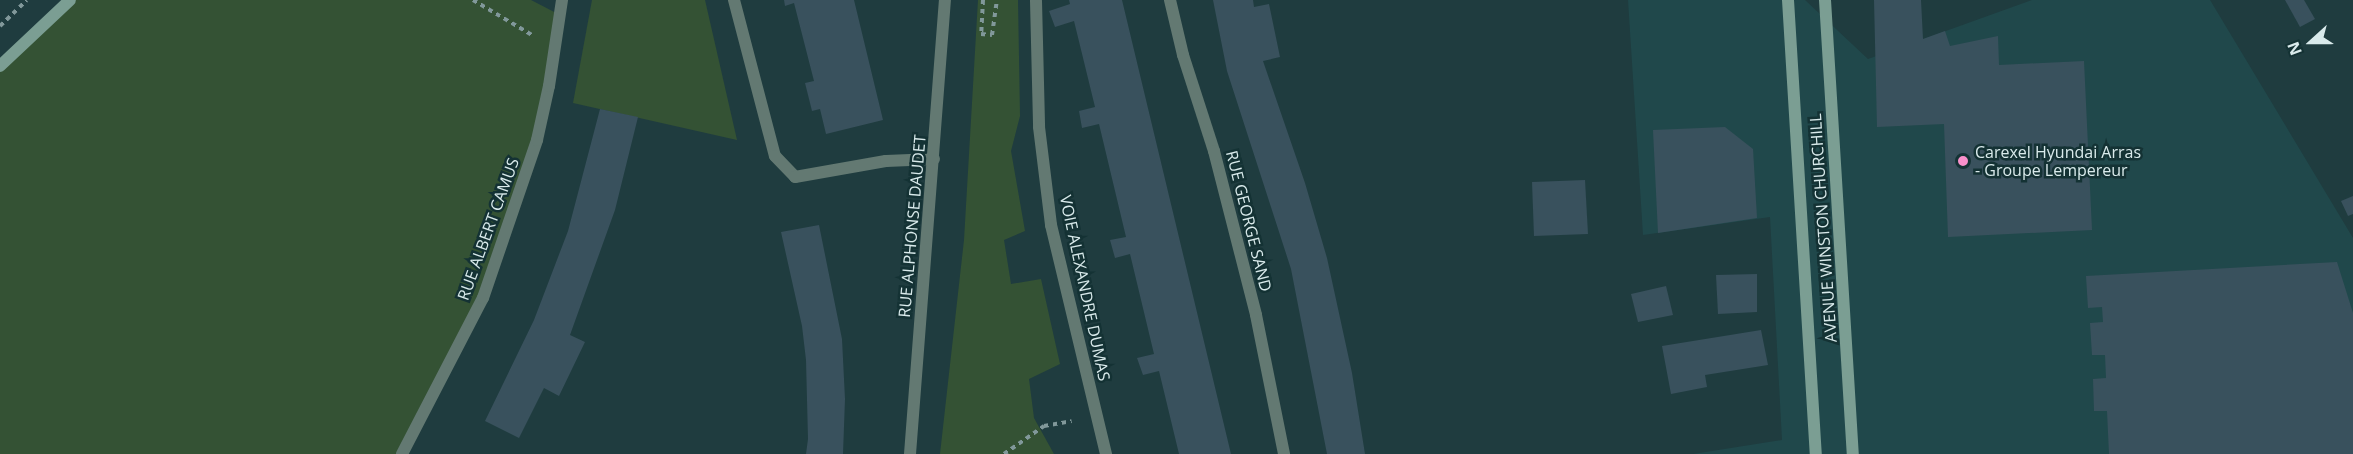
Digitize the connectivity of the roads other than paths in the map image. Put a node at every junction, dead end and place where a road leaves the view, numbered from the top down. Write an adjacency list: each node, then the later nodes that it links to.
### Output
1 (70, 0): 9 (main road)
2 (562, 0): 11 (street, RUE ALBERT CAMUS)
3 (734, 0): 10 (street)
4 (945, 0): 10 (street, RUE ALPHONSE DAUDET)
5 (1170, 0): 14 (street, RUE GEORGE SAND)
6 (1788, 0): 15 (main road, AVENUE WINSTON CHURCHILL)
7 (1825, 0): 16 (main road, AVENUE WINSTON CHURCHILL)
8 (1036, 1): 13 (street, VOIE ALEXANDRE DUMAS)
9 (0, 66)
10 (934, 159): 12 (street, RUE ALPHONSE DAUDET)
11 (402, 454)
12 (910, 454)
13 (1106, 454)
14 (1284, 454)
15 (1816, 454)
16 (1853, 454)

